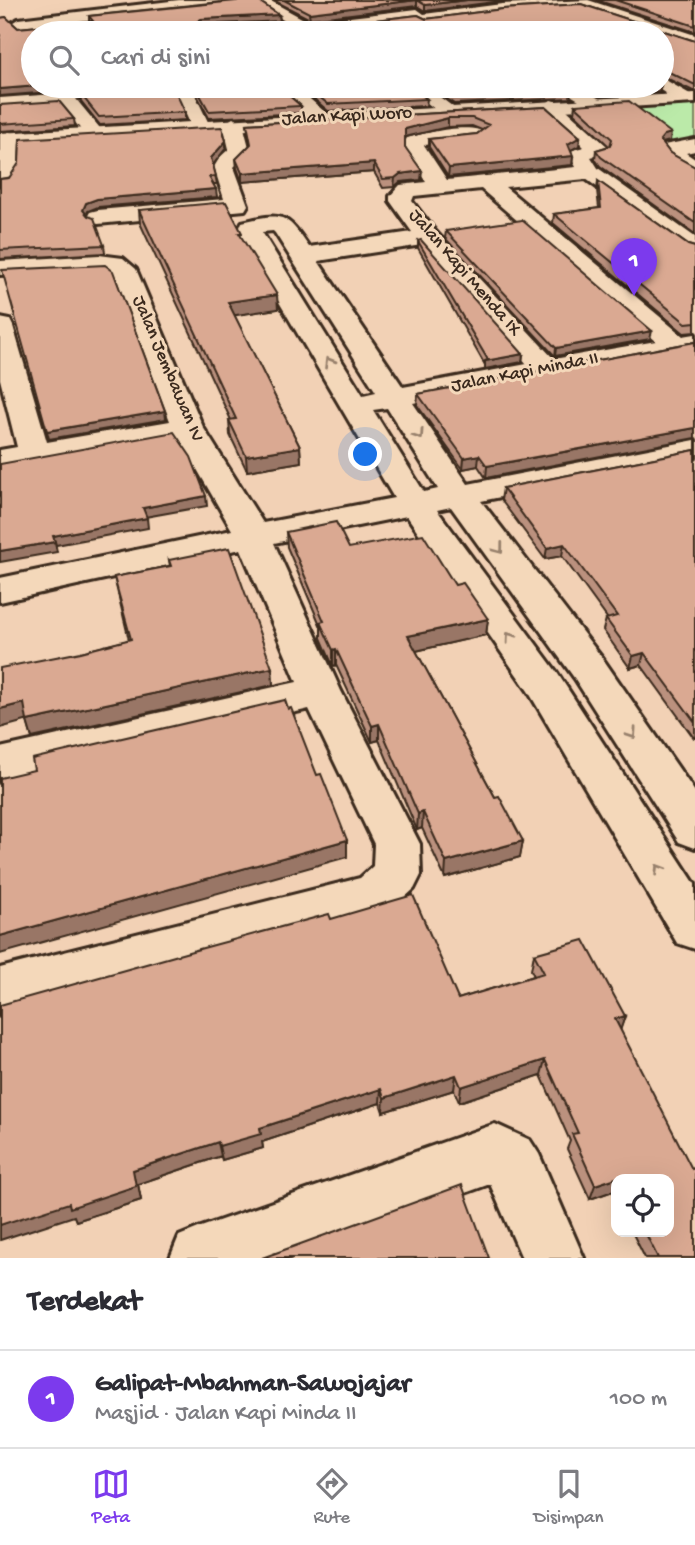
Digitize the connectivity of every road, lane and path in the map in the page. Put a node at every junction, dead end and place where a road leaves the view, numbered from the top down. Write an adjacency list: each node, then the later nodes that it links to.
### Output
1 (216, 0): 5 (street)
2 (258, 0): 10 (street)
3 (439, 0): 7 (street)
4 (613, 0): 8 (street)
5 (188, 1): 9 (street)
6 (551, 2): 8 (street); 12 (street)
7 (396, 3): 11 (street)
8 (589, 3): 13 (street)
9 (140, 4): 16 (street)
10 (301, 21)
11 (423, 21)
12 (431, 21)
13 (641, 21)
14 (682, 22): 15 (street)
15 (674, 23)
16 (21, 30)
17 (674, 33): 18 (street)
18 (695, 40)
19 (674, 89): 26 (street)
20 (35, 98): 28 (street)
21 (68, 98): 34 (street)
22 (187, 98): 33 (street)
23 (298, 98): 31 (street)
24 (432, 98): 30 (street)
25 (588, 98): 27 (street)
26 (690, 98): 27 (street, Jalan Kapi Woro)
27 (598, 103): 29 (street, Jalan Kapi Woro)
28 (0, 104)
29 (551, 106): 30 (street, Jalan Kapi Woro); 39 (street)
30 (451, 111): 31 (street, Jalan Kapi Woro)
31 (323, 119): 32 (street, Jalan Kapi Woro)
32 (233, 124): 33 (street, Jalan Kapi Woro); 44 (street)
33 (200, 126): 34 (street, Jalan Kapi Woro)
34 (94, 133): 36 (street, Jalan Kapi Woro)
35 (476, 134): 42 (street)
36 (4, 139): 41 (street)
37 (695, 145): 38 (street)
38 (695, 168)
39 (590, 172): 40 (street, Jalan Kapi Menda IX); 46 (street)
40 (486, 182): 42 (street, Jalan Kapi Menda IX); 50 (street)
41 (2, 183)
42 (441, 187): 45 (street, Jalan Kapi Menda IX)
43 (98, 216): 44 (street)
44 (243, 217): 47 (street); 53 (street, one-way to 44)
45 (428, 237): 47 (street); 51 (street, Jalan Kapi Menda IX)
46 (695, 248)
47 (300, 256): 52 (street)
48 (0, 268): 54 (street, Jalan Jembawan IV)
49 (0, 326): 56 (street)
50 (686, 343): 51 (street, Jalan Kapi Minda II)
51 (546, 368): 52 (street, Jalan Kapi Minda II)
52 (393, 397): 53 (street, Jalan Kapi Minda II); 58 (street, one-way to 58)
53 (355, 405): 59 (street)
54 (188, 427): 56 (street); 60 (street, Jalan Jembawan IV)
55 (695, 449): 58 (street)
56 (35, 454): 57 (street)
57 (0, 460)
58 (458, 494): 59 (street); 62 (street, one-way to 62)
59 (415, 504): 60 (street); 63 (street, one-way to 59)
60 (253, 536): 61 (street); 64 (street, Jalan Jembawan IV)
61 (0, 590)
62 (589, 669): 63 (street); 66 (street, one-way to 66)
63 (542, 681): 67 (street, one-way to 63)
64 (321, 691): 65 (street); 68 (street, Jalan Jembawan IV)
65 (0, 765)
66 (695, 829)
67 (695, 928)
68 (0, 992)
69 (201, 1258): 70 (street)
70 (553, 1258)

